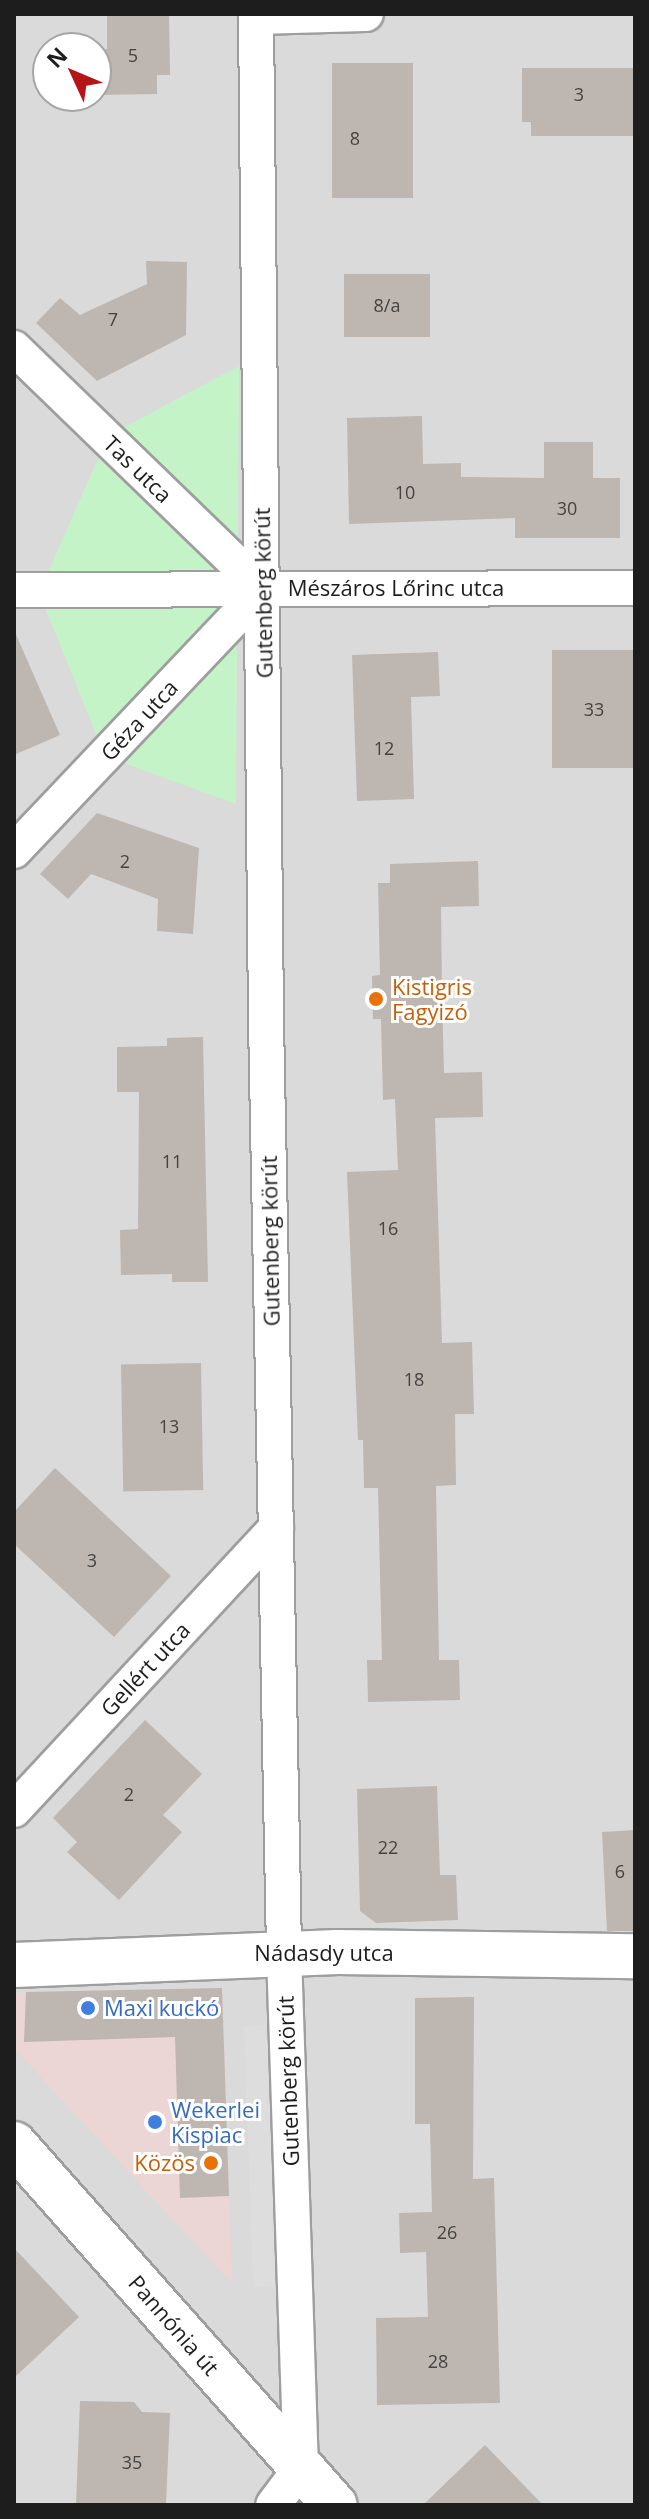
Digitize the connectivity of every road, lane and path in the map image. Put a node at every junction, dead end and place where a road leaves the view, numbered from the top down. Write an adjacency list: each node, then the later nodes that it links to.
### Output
1 (366, 14): 2 (street)
2 (256, 15): 5 (street, Gutenberg körút)
3 (14, 348): 5 (street, Tas utca)
4 (635, 588): 5 (street, Mészáros Lőrinc utca)
5 (263, 589): 6 (street, Mészáros Lőrinc utca); 7 (street, Géza utca); 8 (street, Gutenberg körút)
6 (14, 590)
7 (14, 851)
8 (276, 1528): 9 (street, Gellért utca); 10 (street, Gutenberg körút)
9 (14, 1810)
10 (284, 1954): 11 (street, Nádasdy utca); 12 (street, Nádasdy utca); 14 (street, Gutenberg körút)
11 (635, 1956)
12 (14, 1965)
13 (14, 2144): 14 (street, Pannónia út)
14 (301, 2468): 15 (street); 16 (street, Pannónia út)
15 (273, 2505)
16 (335, 2505)

